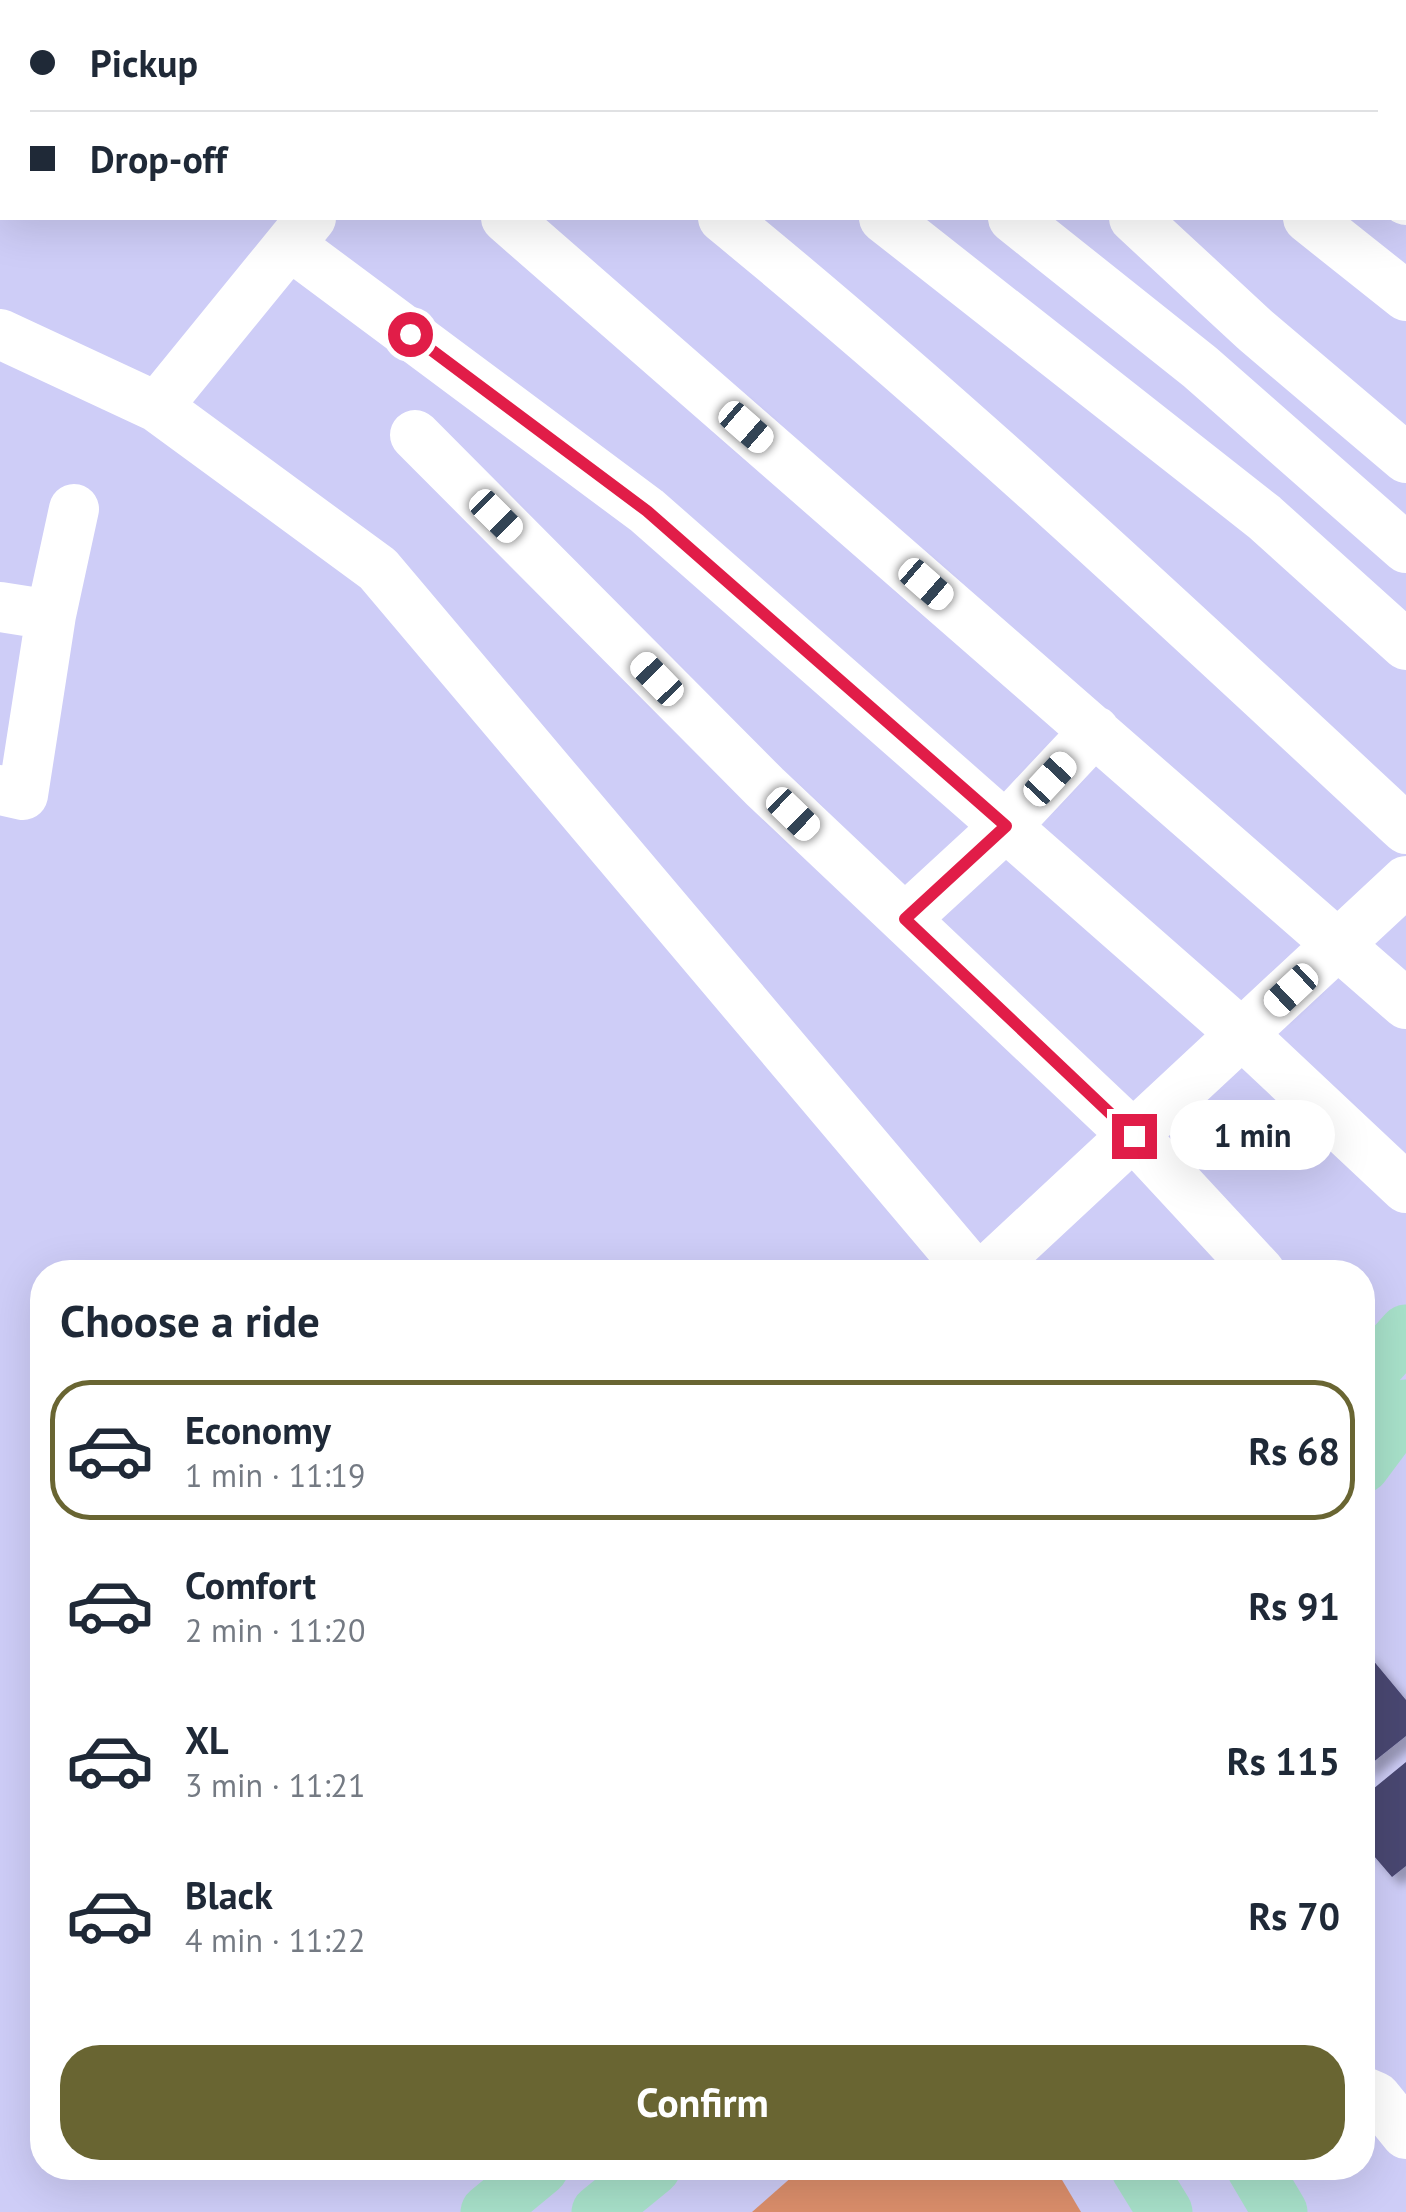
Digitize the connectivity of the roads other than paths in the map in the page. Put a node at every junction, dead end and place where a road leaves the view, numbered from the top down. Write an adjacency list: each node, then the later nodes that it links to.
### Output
1 (508, 220): 18 (street)
2 (724, 220): 21 (street)
3 (887, 220): 17 (street)
4 (1016, 220): 14 (street)
5 (1136, 220): 12 (street)
6 (1311, 220): 8 (street)
7 (301, 232): 10 (street); 20 (street)
8 (1406, 296)
9 (0, 334): 10 (street)
10 (156, 407): 29 (street)
11 (415, 435): 23 (street)
12 (1406, 458)
13 (74, 509): 16 (street)
14 (1406, 548)
15 (0, 607): 16 (street)
16 (51, 615): 19 (street)
17 (1406, 645)
18 (1095, 731): 20 (street); 24 (street)
19 (0, 790)
20 (1006, 826): 23 (street); 26 (street)
21 (1406, 829)
22 (1406, 881): 24 (street)
23 (905, 919): 27 (street)
24 (1339, 945): 25 (street); 26 (street)
25 (1406, 1004)
26 (1243, 1034): 27 (street); 28 (street)
27 (1134, 1136): 30 (street); 31 (street)
28 (1406, 1188)
29 (962, 1260)
30 (999, 1260)
31 (1249, 1260)
32 (1406, 1332): 33 (main road)
33 (1375, 1367)
34 (1406, 1407): 35 (main road)
35 (1375, 1449)
36 (1375, 2097): 37 (street)
37 (1406, 2134)
38 (527, 2180): 42 (main road)
39 (638, 2180): 43 (main road)
40 (1145, 2180): 44 (main road)
41 (1261, 2180): 45 (main road)
42 (488, 2212)
43 (599, 2212)
44 (1165, 2212)
45 (1280, 2212)

